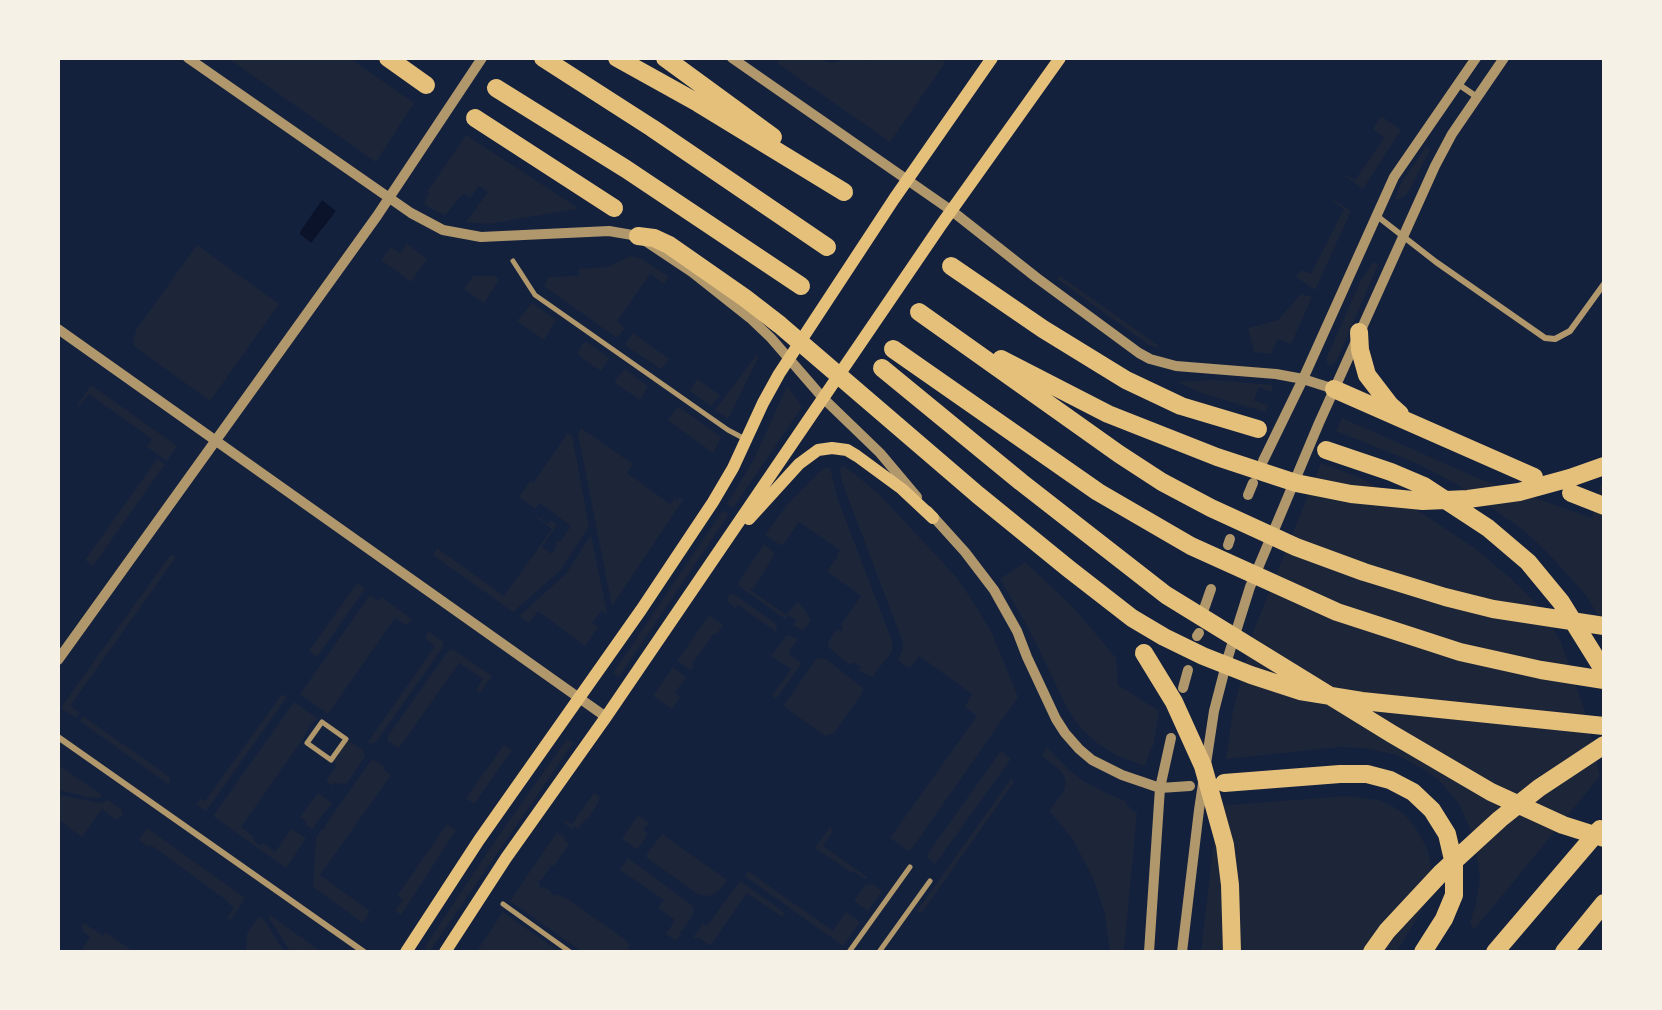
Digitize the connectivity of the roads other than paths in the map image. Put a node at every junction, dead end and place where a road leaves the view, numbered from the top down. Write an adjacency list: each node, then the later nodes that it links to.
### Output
1 (188, 58): 18 (street)
2 (388, 58): 13 (highway)
3 (482, 58): 18 (street)
4 (543, 58): 24 (highway)
5 (617, 58): 6 (highway)
6 (665, 58)
7 (732, 58): 17 (street)
8 (992, 58): 17 (main road)
9 (1060, 58): 20 (main road)
10 (1476, 58): 12 (street)
11 (1504, 58): 15 (street)
12 (1458, 84): 15 (street); 21 (street)
13 (426, 85)
14 (496, 88): 28 (highway)
15 (1477, 97): 23 (street)
16 (475, 118): 19 (highway)
17 (907, 179): 20 (street); 31 (main road)
18 (388, 197): 22 (street); 42 (street)
19 (614, 208)
20 (952, 211): 35 (main road); 36 (street)
21 (1377, 216): 23 (street); 36 (street)
22 (638, 236): 31 (highway); 33 (street)
23 (1402, 237): 27 (street); 30 (street)
24 (827, 247)
25 (513, 261): 41 (street)
26 (951, 266): 40 (highway)
27 (1604, 284)
28 (796, 291)
29 (58, 329): 42 (street)
30 (1359, 332): 37 (street); 39 (highway)
31 (800, 342): 33 (main road); 35 (highway)
32 (893, 349): 60 (highway)
33 (789, 358): 38 (street); 41 (main road)
34 (882, 368): 74 (highway)
35 (839, 375): 38 (main road); 65 (highway)
36 (1303, 379): 37 (street); 44 (street)
37 (1334, 389): 39 (highway); 87 (street)
38 (823, 398): 51 (street); 52 (main road)
39 (1410, 423): 46 (highway)
40 (1258, 429)
41 (747, 440): 62 (main road)
42 (216, 441): 57 (street); 62 (street)
43 (1326, 450): 59 (highway)
44 (1265, 456)
45 (1604, 466): 55 (highway)
46 (1534, 477)
47 (1253, 483): 49 (street)
48 (1571, 493): 50 (highway)
49 (1248, 495)
50 (1604, 506)
51 (933, 518): 52 (main road); 71 (street)
52 (712, 560): 63 (main road)
53 (1211, 589): 54 (street)
54 (1204, 609)
55 (1604, 626)
56 (1144, 654): 88 (highway)
57 (58, 660)
58 (1188, 670): 61 (street)
59 (1604, 671)
60 (1604, 680)
61 (1183, 688)
62 (578, 699): 63 (street); 81 (main road)
63 (606, 717): 82 (main road)
64 (322, 722): 64 (street)
65 (1604, 726)
66 (58, 737): 80 (street)
67 (1171, 738): 71 (street)
68 (1604, 745): 89 (highway)
69 (1224, 783): 90 (highway)
70 (1190, 786): 71 (street)
71 (1160, 788): 86 (street)
72 (1604, 812): 79 (highway)
73 (1604, 825): 79 (highway)
74 (1604, 838)
75 (910, 867): 84 (street)
76 (930, 881): 85 (street)
77 (1604, 903): 92 (highway)
78 (503, 904): 83 (street)
79 (1525, 914): 91 (highway)
80 (364, 951)
81 (406, 951)
82 (445, 951)
83 (570, 951)
84 (849, 951)
85 (879, 951)
86 (1149, 951)
87 (1182, 951)
88 (1232, 951)
89 (1372, 951)
90 (1423, 951)
91 (1495, 951)
92 (1564, 951)

